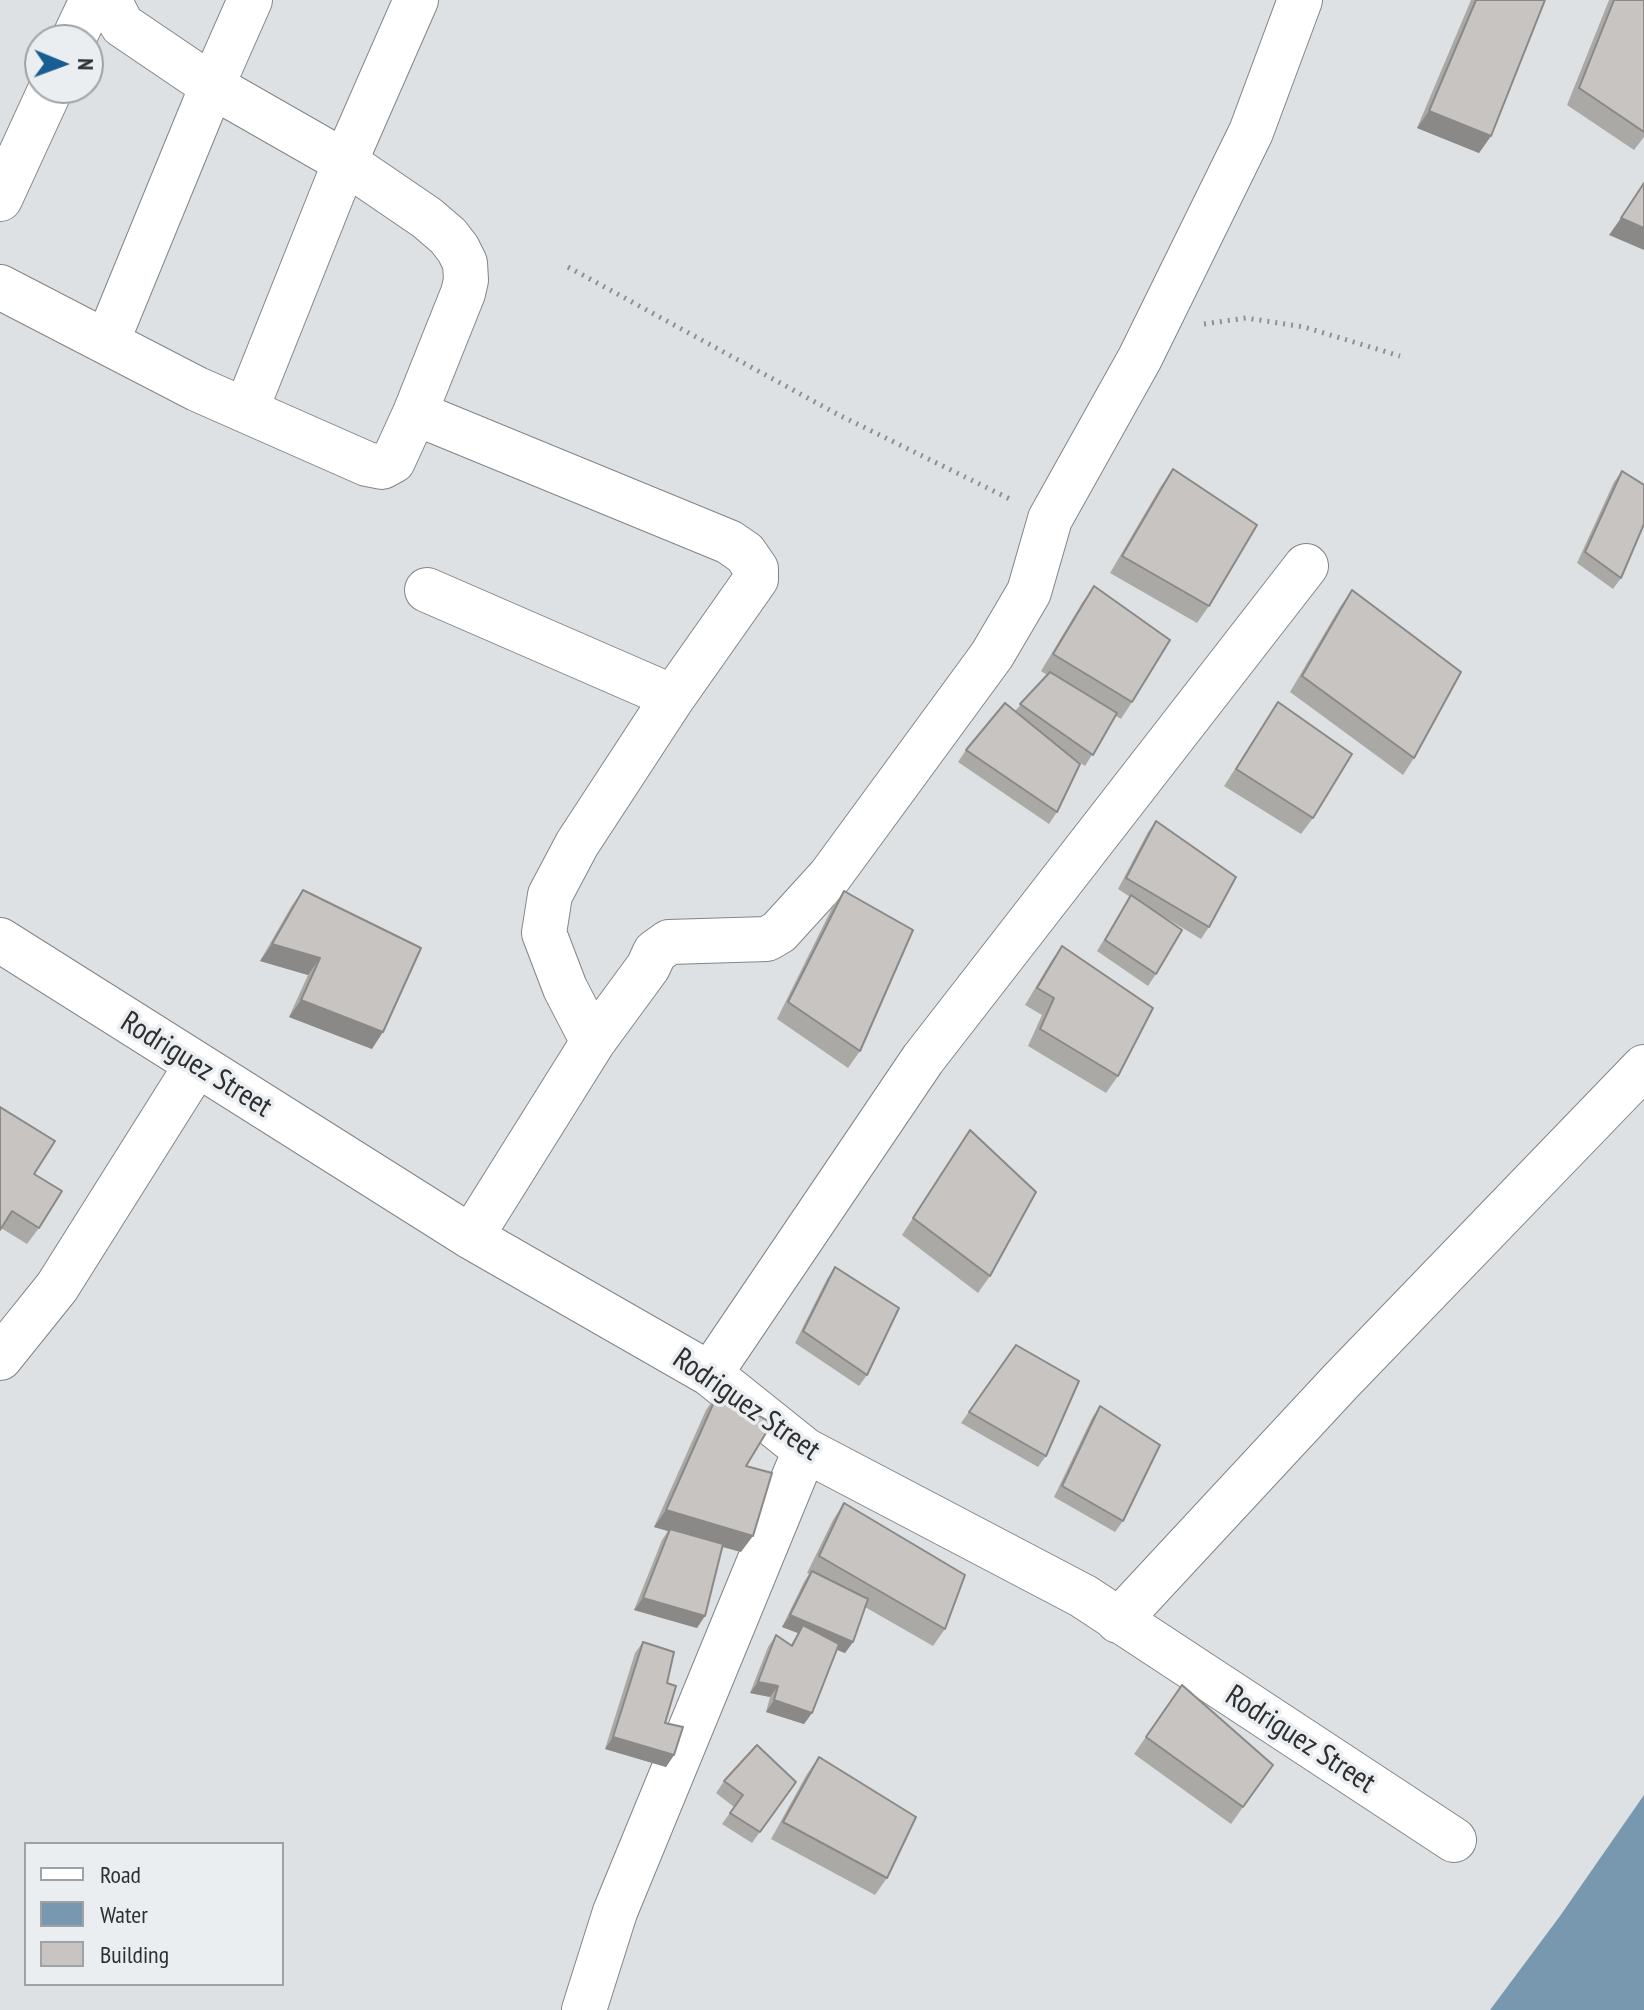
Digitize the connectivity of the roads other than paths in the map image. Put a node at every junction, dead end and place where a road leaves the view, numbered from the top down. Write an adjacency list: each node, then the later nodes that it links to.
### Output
1 (92, 0): 6 (street)
2 (109, 0): 7 (street)
3 (250, 0): 7 (street)
4 (416, 0): 9 (street)
5 (1300, 0): 19 (street)
6 (81, 24)
7 (212, 86): 9 (street); 12 (street)
8 (44, 104): 10 (street)
9 (345, 162): 13 (street); 14 (street)
10 (0, 199)
11 (0, 287): 12 (street)
12 (107, 342): 13 (street)
13 (246, 410): 14 (street)
14 (415, 413): 17 (street)
15 (1306, 566): 24 (street)
16 (427, 590): 17 (street)
17 (673, 697): 19 (street)
18 (1, 943): 20 (street, Rodriguez Street)
19 (593, 1042): 22 (street)
20 (196, 1066): 22 (street, Rodriguez Street); 23 (street)
21 (1644, 1067): 26 (street)
22 (471, 1237): 24 (street, Rodriguez Street)
23 (0, 1358)
24 (710, 1374): 25 (street, Rodriguez Street)
25 (805, 1450): 26 (street, Rodriguez Street); 28 (street)
26 (1118, 1621): 27 (street, Rodriguez Street)
27 (1454, 1840)
28 (584, 2010)

